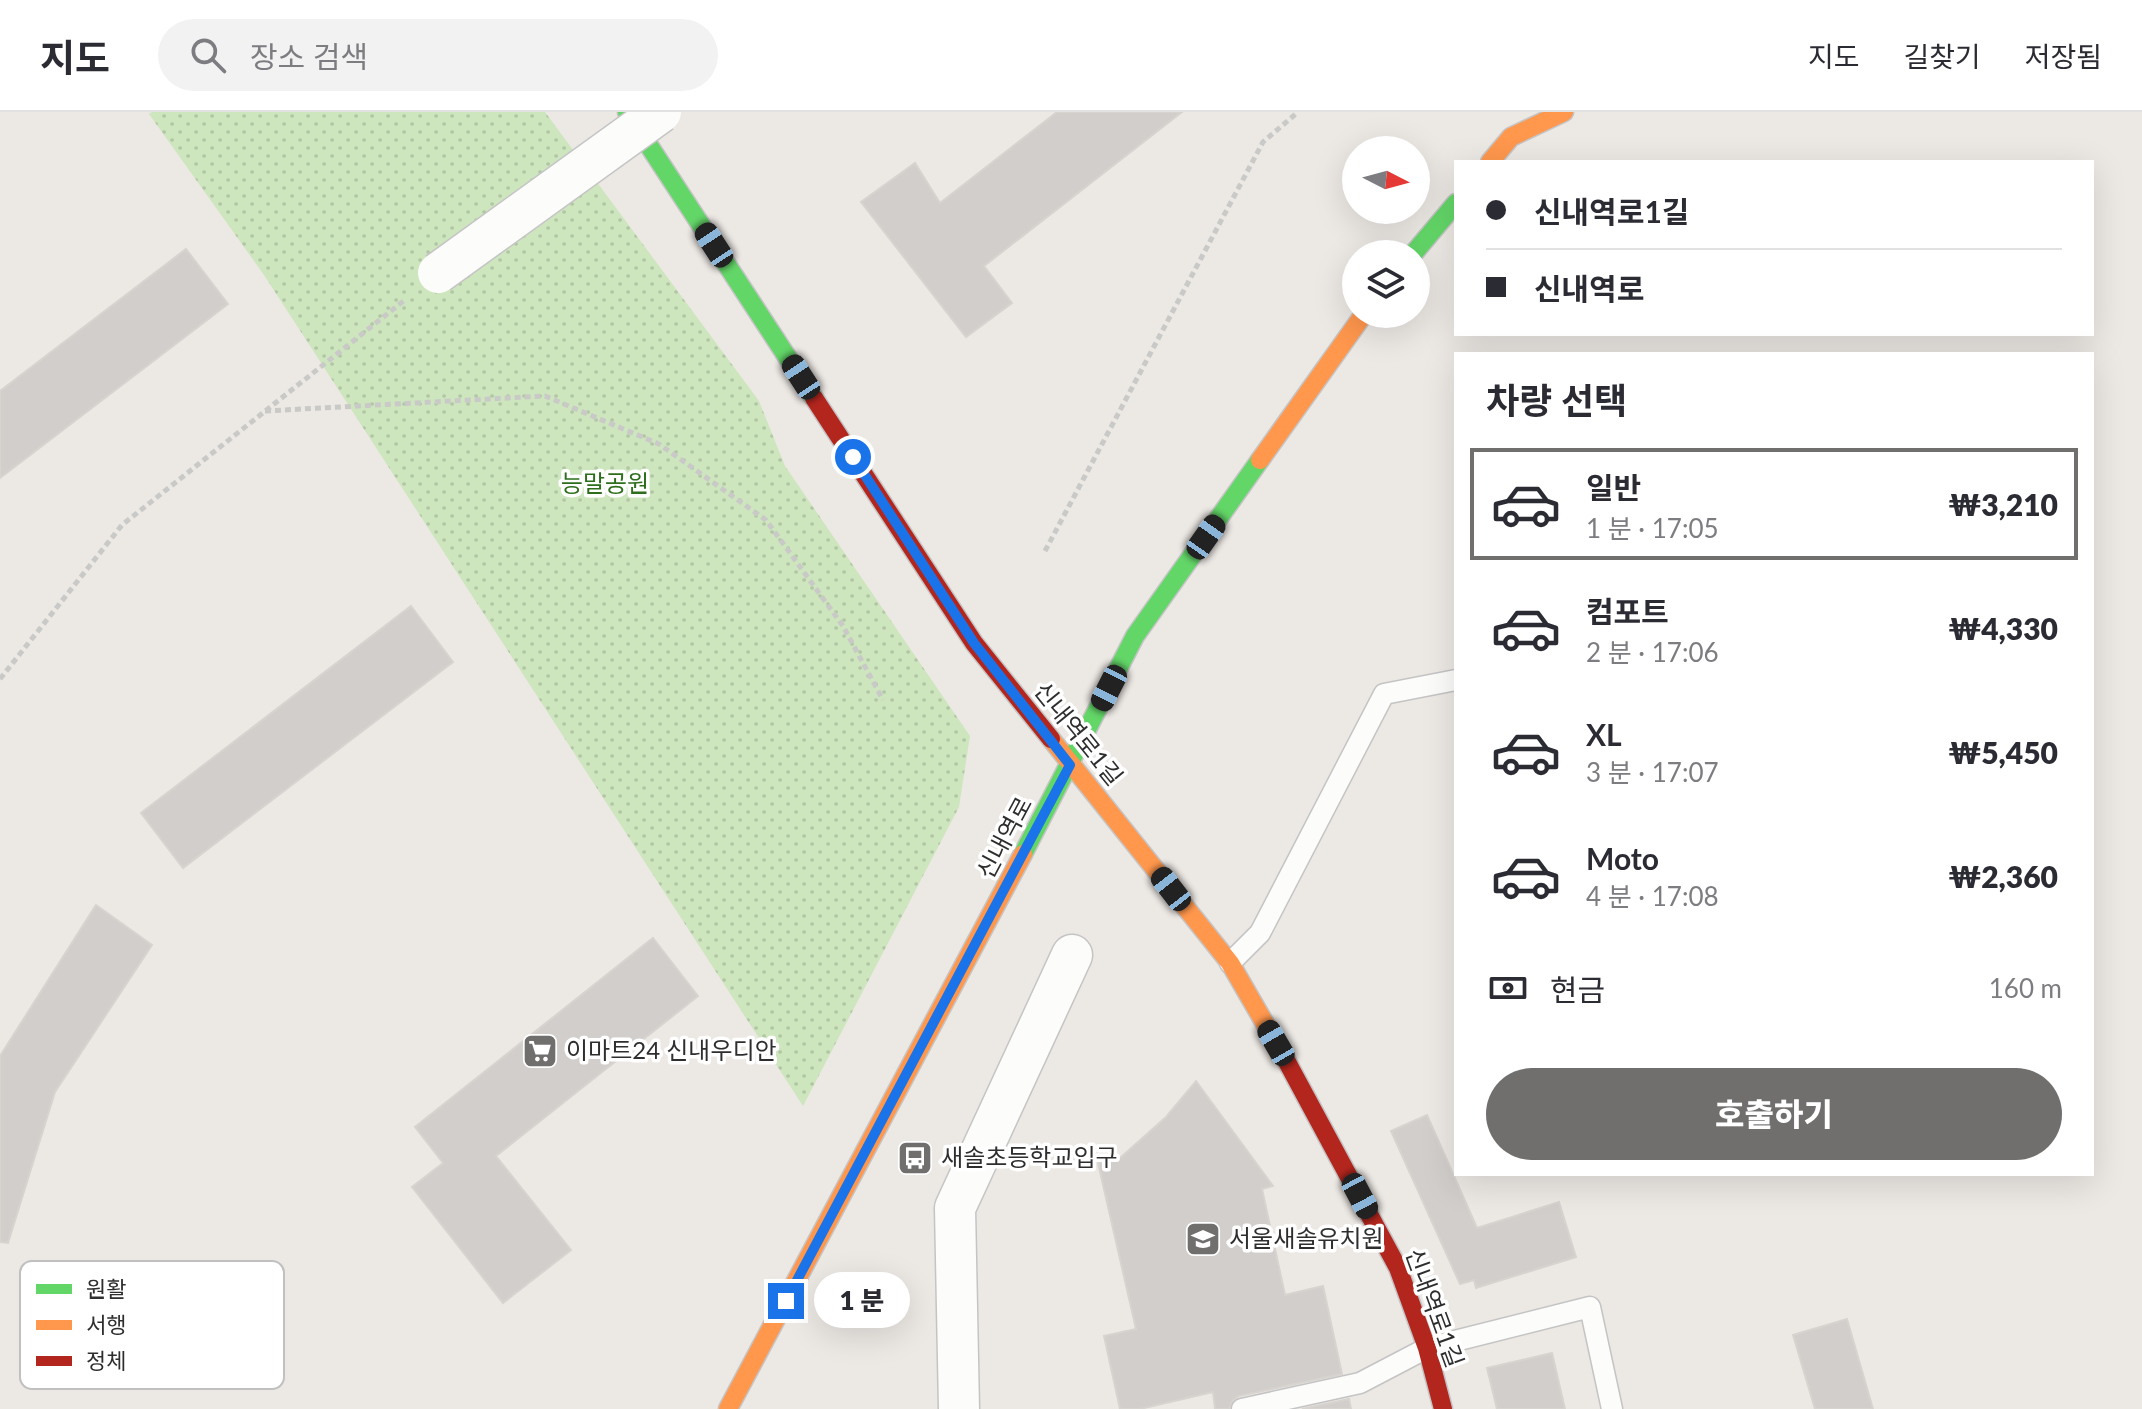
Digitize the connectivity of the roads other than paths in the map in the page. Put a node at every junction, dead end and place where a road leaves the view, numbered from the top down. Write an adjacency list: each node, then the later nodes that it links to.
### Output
1 (627, 112): 10 (street, 신내역로1길)
2 (661, 112): 7 (street, bridge)
3 (1564, 112): 4 (street)
4 (1492, 160)
5 (1454, 205): 6 (street)
6 (1425, 240)
7 (438, 273)
8 (1354, 328): 10 (street, 신내역로)
9 (1454, 680): 12 (lane)
10 (1070, 765): 12 (street, 신내역로1길); 14 (street, 신내역로)
11 (1072, 955): 15 (street)
12 (1230, 963): 13 (street, 신내역로1길)
13 (1427, 1348): 16 (lane); 17 (street, 신내역로1길); 18 (lane)
14 (728, 1409)
15 (959, 1409)
16 (1242, 1409)
17 (1443, 1409)
18 (1612, 1409)

